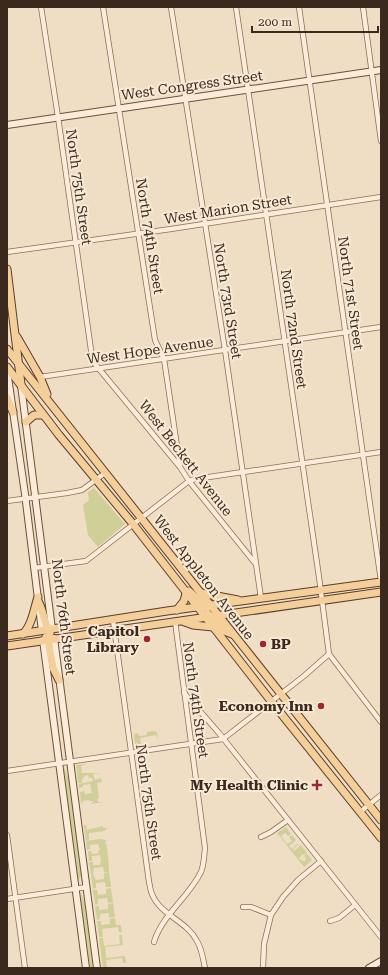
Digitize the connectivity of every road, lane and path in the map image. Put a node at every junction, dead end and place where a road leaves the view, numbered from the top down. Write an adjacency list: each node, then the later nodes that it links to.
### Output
1 (41, 7): 13 (street, North 75th Street)
2 (103, 7): 12 (street, North 74th Street)
3 (171, 7): 11 (street, North 73rd Street)
4 (236, 7): 10 (street, North 72nd Street)
5 (299, 7): 9 (street, North 71st Street)
6 (363, 7): 8 (street)
7 (381, 70): 8 (main road, West Congress Street)
8 (372, 71): 9 (main road, West Congress Street); 15 (street)
9 (310, 80): 10 (main road, West Congress Street); 17 (street, North 71st Street)
10 (248, 89): 11 (main road, West Congress Street); 18 (street, North 72nd Street)
11 (185, 98): 12 (main road, West Congress Street); 19 (street, North 73rd Street)
12 (119, 108): 13 (main road, West Congress Street); 20 (street, North 74th Street)
13 (58, 118): 14 (main road, West Congress Street); 21 (street, North 75th Street)
14 (7, 125)
15 (381, 141)
16 (381, 197): 17 (street, West Marion Street)
17 (327, 205): 18 (street, West Marion Street); 25 (street, North 71st Street)
18 (266, 214): 19 (street, West Marion Street); 27 (street, North 72nd Street)
19 (204, 224): 20 (street, West Marion Street); 29 (street, North 73rd Street)
20 (138, 233): 21 (street, West Marion Street); 30 (street, North 74th Street)
21 (75, 242): 22 (street, West Marion Street); 33 (street, North 75th Street)
22 (7, 252)
23 (7, 269): 26 (main road, North 76th Street)
24 (381, 327): 25 (street, West Hope Avenue)
25 (345, 332): 27 (street, West Hope Avenue); 42 (street, North 71st Street)
26 (15, 334): 31 (main road, North 76th Street); 34 (main road)
27 (285, 341): 29 (street, West Hope Avenue); 43 (street, North 72nd Street)
28 (7, 349): 31 (main road, West Appleton Avenue)
29 (225, 350): 30 (street, West Hope Avenue); 45 (street, North 73rd Street)
30 (164, 359): 33 (street, West Hope Avenue); 44 (street, North 74th Street)
31 (18, 362): 35 (main road, North 76th Street); 37 (main road, West Appleton Avenue)
32 (7, 368): 35 (main road, West Appleton Avenue); 38 (main road, North 76th Street)
33 (98, 368): 34 (street, West Hope Avenue); 44 (street, West Beckett Avenue)
34 (40, 377): 37 (main road)
35 (21, 384): 39 (main road, West Appleton Avenue); 40 (main road, North 76th Street)
36 (7, 398): 38 (main road)
37 (50, 402): 46 (main road, West Appleton Avenue)
38 (13, 412): 50 (main road, North 76th Street)
39 (43, 414): 40 (main road); 47 (main road, West Appleton Avenue)
40 (26, 422): 49 (main road, North 76th Street)
41 (381, 452): 42 (street)
42 (363, 454): 43 (street); 57 (street, North 71st Street)
43 (303, 463): 45 (street); 59 (street, North 72nd Street)
44 (180, 466): 48 (street, West Beckett Avenue)
45 (243, 471): 48 (street); 54 (street, North 73rd Street)
46 (105, 472): 47 (street); 52 (main road, West Appleton Avenue)
47 (96, 480): 49 (street); 53 (main road, West Appleton Avenue)
48 (189, 481): 52 (street); 54 (street, West Beckett Avenue)
49 (36, 497): 50 (street); 55 (main road, North 76th Street)
50 (25, 499): 51 (street); 56 (main road, North 76th Street)
51 (7, 501)
52 (141, 518): 53 (street); 61 (main road, West Appleton Avenue)
53 (133, 524): 55 (street); 58 (main road, West Appleton Avenue)
54 (255, 563): 63 (street, North 73rd Street)
55 (44, 567): 56 (street); 77 (main road, North 76th Street)
56 (34, 568): 64 (main road, North 76th Street)
57 (381, 581): 59 (main road)
58 (183, 590): 68 (main road); 69 (main road, West Appleton Avenue)
59 (321, 590): 62 (main road); 66 (street, North 72nd Street)
60 (381, 592): 66 (main road)
61 (201, 593): 65 (main road); 69 (main road, West Appleton Avenue)
62 (284, 595): 63 (main road); 67 (main road)
63 (261, 598): 65 (main road); 70 (main road)
64 (38, 599): 77 (main road); 80 (main road)
65 (240, 601): 69 (main road)
66 (323, 601): 67 (main road); 84 (street, North 72nd Street)
67 (263, 609): 70 (main road)
68 (177, 610): 69 (main road); 72 (main road)
69 (207, 611): 71 (main road); 74 (main road); 76 (main road, West Appleton Avenue); 79 (main road, West Appleton Avenue)
70 (246, 612): 71 (main road)
71 (236, 613): 79 (main road)
72 (149, 614): 73 (main road); 75 (main road)
73 (113, 620): 77 (main road); 78 (street, North 75th Street)
74 (177, 620): 75 (main road); 76 (main road); 86 (street, North 74th Street)
75 (140, 626): 78 (main road)
76 (213, 627): 88 (main road, West Appleton Avenue)
77 (47, 630): 80 (main road); 82 (main road, North 76th Street); 82 (main road, North 76th Street)
78 (114, 630): 82 (main road); 92 (street, North 75th Street)
79 (231, 632): 87 (main road, West Appleton Avenue)
80 (23, 634): 81 (main road)
81 (7, 636)
82 (48, 639): 83 (main road); 85 (main road); 94 (main road, North 76th Street)
83 (7, 646)
84 (329, 654): 87 (street); 89 (street)
85 (59, 680): 93 (main road, North 76th Street)
86 (184, 693): 90 (street); 91 (street, North 74th Street)
87 (280, 694): 88 (street); 97 (main road, West Appleton Avenue)
88 (271, 701): 90 (street); 98 (main road, West Appleton Avenue)
89 (381, 722)
90 (223, 739): 91 (street); 99 (street)
91 (191, 743): 92 (street); 112 (street, North 74th Street)
92 (132, 752): 93 (street); 112 (street, North 75th Street)
93 (70, 761): 94 (street); 105 (main road, North 76th Street)
94 (59, 763): 95 (street); 106 (main road, North 76th Street)
95 (7, 771)
96 (381, 795): 97 (street)
97 (368, 805): 98 (street); 100 (main road, West Appleton Avenue)
98 (360, 812): 103 (main road, West Appleton Avenue)
99 (288, 820): 102 (street); 104 (street)
100 (381, 820)
101 (7, 835): 107 (street)
102 (261, 837)
103 (381, 838)
104 (321, 862): 109 (street); 111 (street)
105 (87, 887): 106 (street); 119 (main road, North 76th Street)
106 (76, 889): 107 (street); 118 (main road, North 76th Street)
107 (15, 898): 108 (street); 117 (street)
108 (7, 899)
109 (355, 906): 113 (street); 114 (street)
110 (243, 907): 111 (street)
111 (271, 914): 121 (street)
112 (170, 915): 115 (street, North 74th Street); 120 (street, North 75th Street)
113 (330, 921)
114 (381, 937)
115 (154, 942)
116 (381, 961): 122 (main road)
117 (24, 968)
118 (86, 968)
119 (97, 968)
120 (205, 968)
121 (263, 968)
122 (369, 968)

